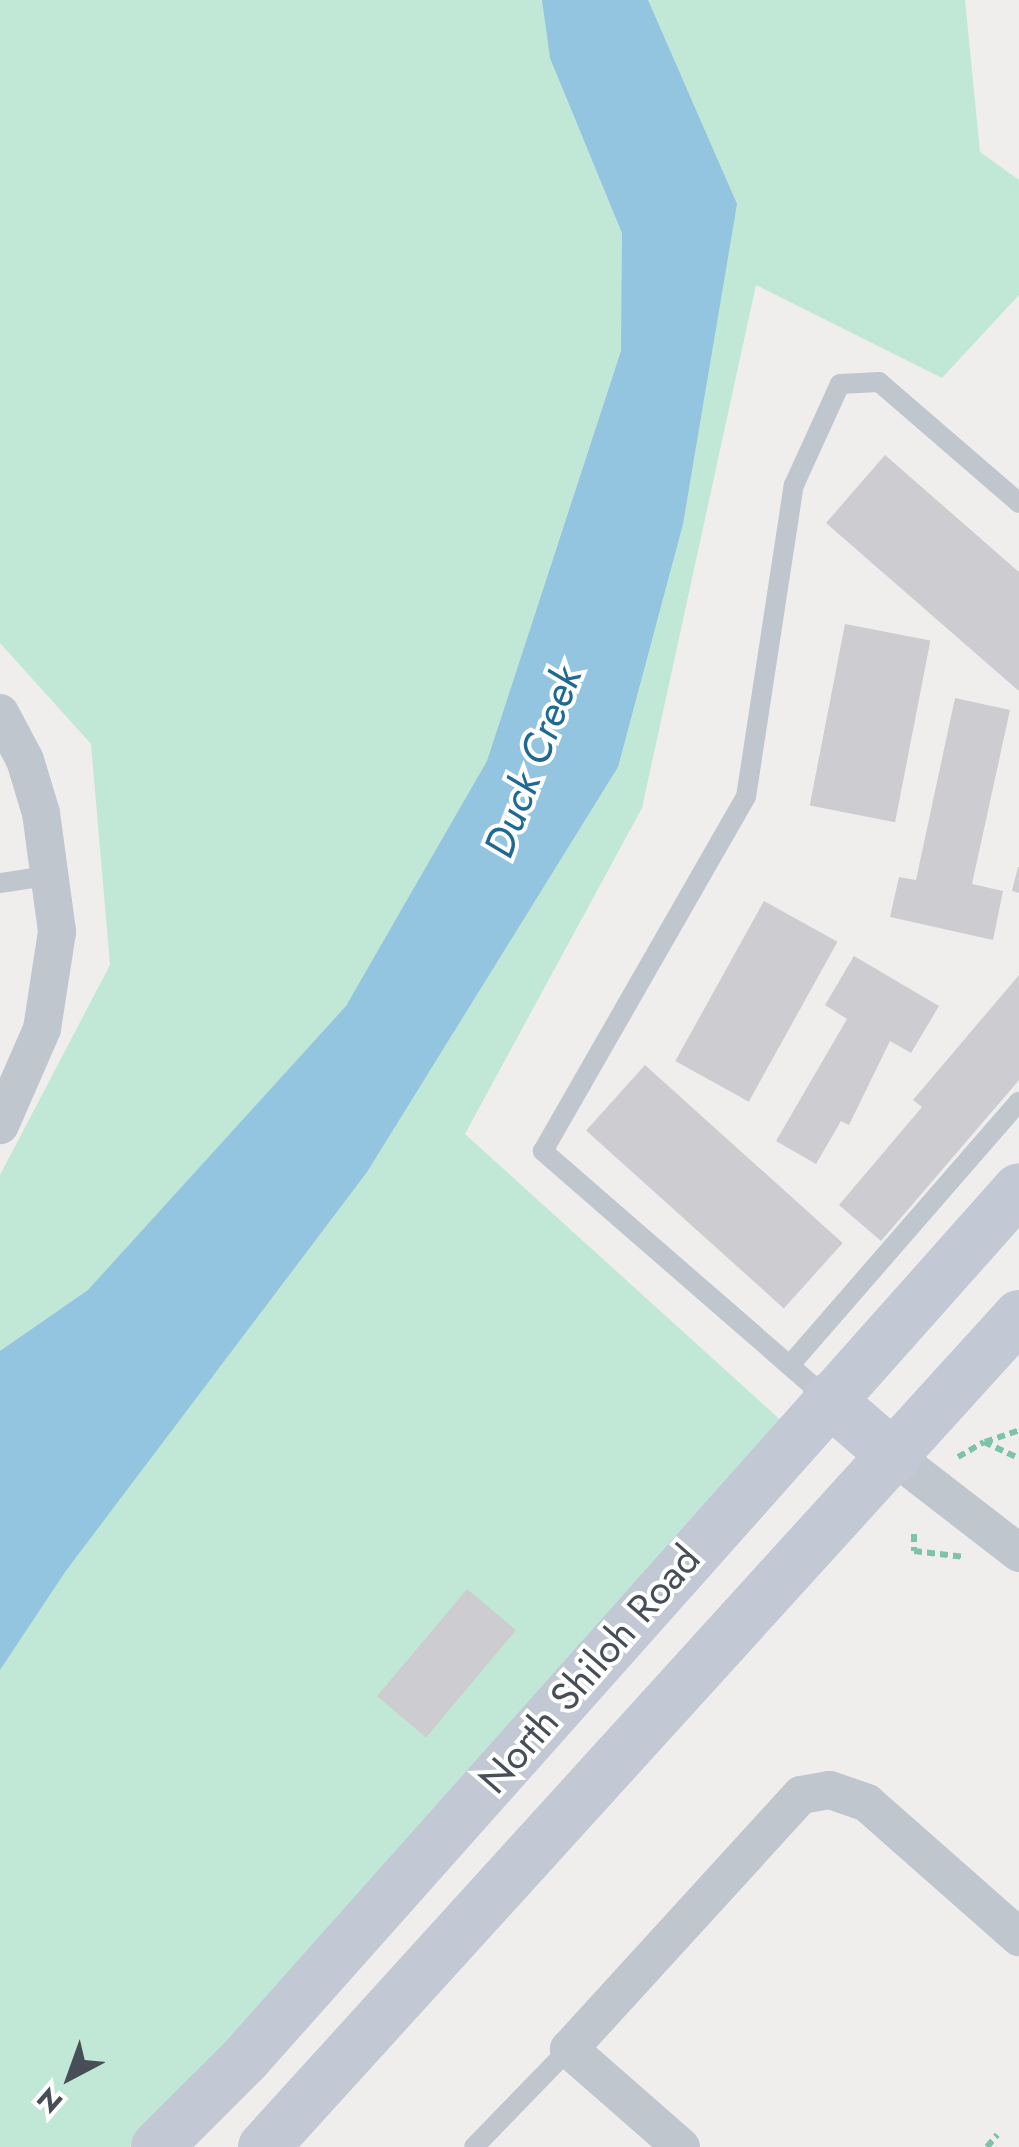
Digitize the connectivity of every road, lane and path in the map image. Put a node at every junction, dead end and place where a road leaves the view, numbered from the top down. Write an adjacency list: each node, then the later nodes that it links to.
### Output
1 (1019, 503): 9 (lane)
2 (0, 713): 3 (street)
3 (53, 875): 4 (lane); 6 (street)
4 (0, 883)
5 (1019, 1102): 9 (lane)
6 (0, 1125)
7 (1019, 1189): 10 (main road, North Shiloh Road)
8 (1019, 1316): 13 (main road, North Shiloh Road)
9 (790, 1365): 10 (lane)
10 (828, 1399): 13 (main road); 22 (main road, North Shiloh Road)
11 (1019, 1430): 12 (path)
12 (984, 1442): 14 (path); 15 (path)
13 (895, 1457): 17 (street); 23 (main road, North Shiloh Road)
14 (958, 1457)
15 (1019, 1458)
16 (914, 1534): 18 (path)
17 (1019, 1552)
18 (970, 1559)
19 (1019, 1937): 20 (street)
20 (569, 2049): 24 (lane); 25 (street)
21 (997, 2135): 26 (path)
22 (158, 2147)
23 (264, 2147)
24 (474, 2147)
25 (681, 2147)
26 (987, 2147)

